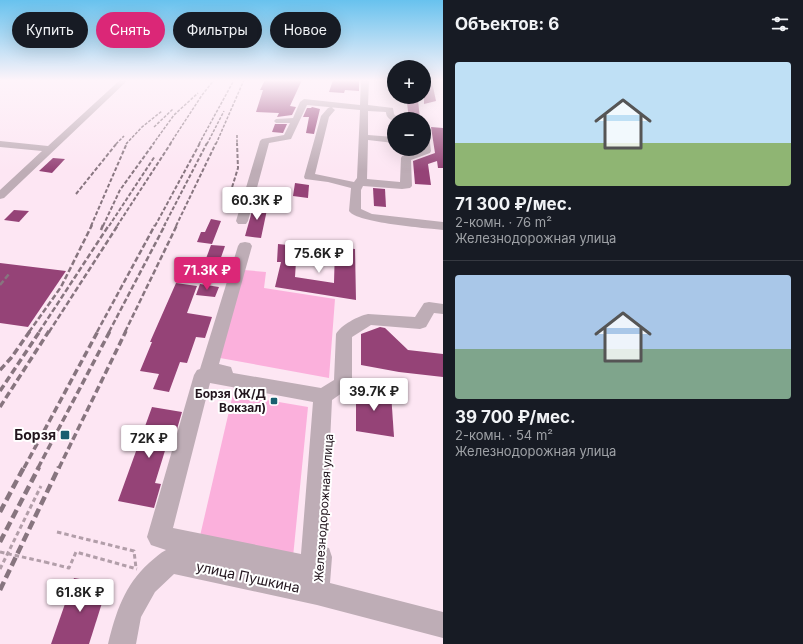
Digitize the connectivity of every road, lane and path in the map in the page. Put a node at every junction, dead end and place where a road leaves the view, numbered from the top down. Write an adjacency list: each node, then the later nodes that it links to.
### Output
1 (92, 110): 12 (street)
2 (300, 110): 5 (street)
3 (331, 110): 14 (street)
4 (364, 110): 8 (street)
5 (296, 120): 6 (street); 16 (street)
6 (279, 121)
7 (387, 136): 9 (street)
8 (363, 137): 9 (street); 14 (street)
9 (376, 138): 10 (street)
10 (387, 139)
11 (0, 144): 12 (street)
12 (49, 149): 15 (street)
13 (412, 156): 14 (street)
14 (359, 184): 17 (street)
15 (0, 196)
16 (242, 221)
17 (443, 226)
18 (245, 246): 20 (street)
19 (443, 309): 20 (street)
20 (328, 393): 20 (street); 28 (street, Железнодорожная улица)
21 (41, 486): 24 (path)
22 (57, 532): 27 (path)
23 (0, 552): 24 (path, bridge)
24 (8, 554): 26 (path); 27 (path, bridge)
25 (143, 567): 27 (path)
26 (0, 569)
27 (137, 569)
28 (317, 592): 29 (street, улица Пушкина); 30 (street, улица Пушкина)
29 (443, 625)
30 (122, 644)

